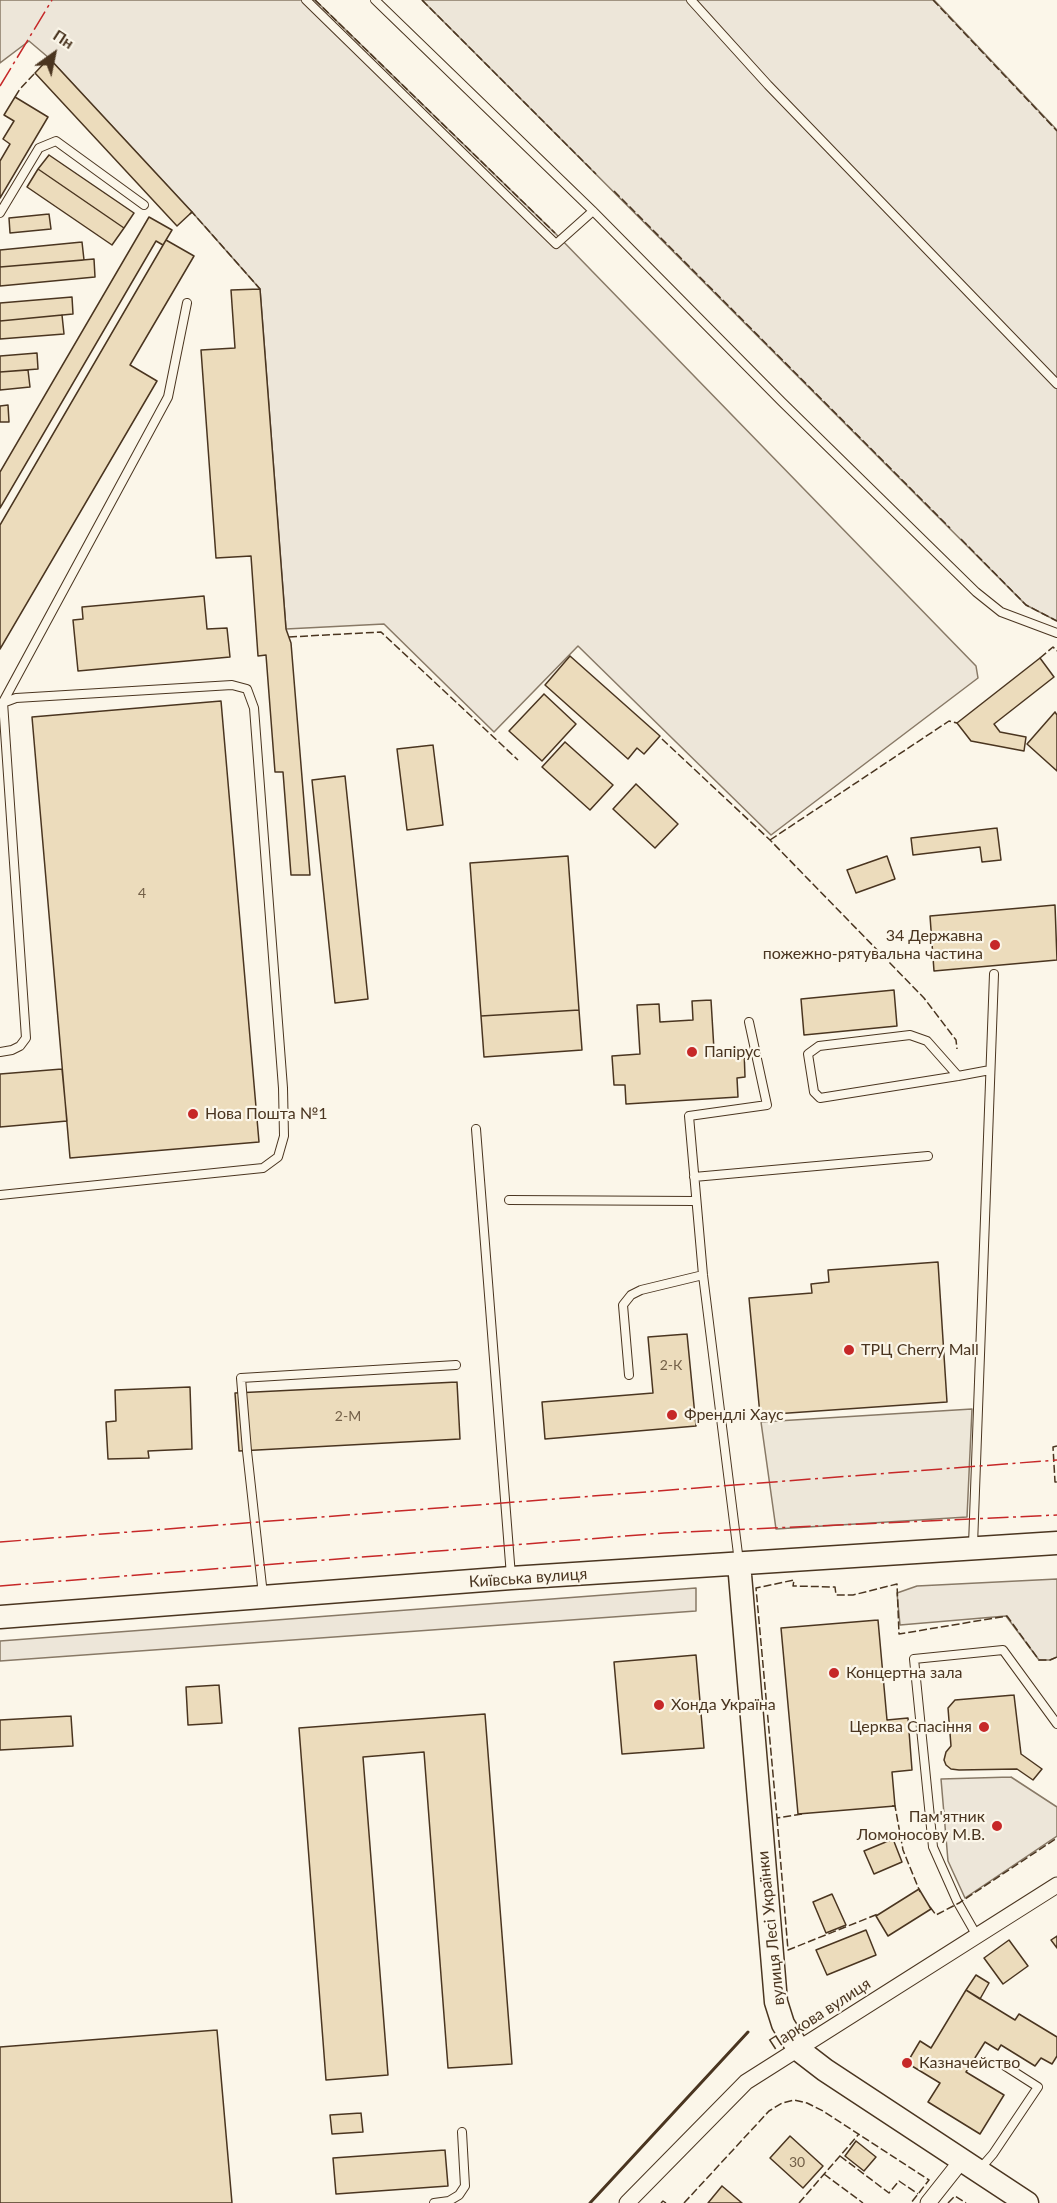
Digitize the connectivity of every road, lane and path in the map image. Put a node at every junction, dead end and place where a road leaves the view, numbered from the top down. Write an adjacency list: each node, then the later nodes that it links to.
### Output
1 (306, 0): 5 (lane)
2 (375, 0): 5 (lane)
3 (691, 0): 8 (lane)
4 (144, 205): 6 (lane)
5 (592, 212): 9 (lane)
6 (0, 213)
7 (187, 303): 10 (lane)
8 (1057, 384)
9 (1057, 633)
10 (1, 703): 13 (lane); 19 (lane)
11 (994, 974): 14 (lane)
12 (749, 1022): 18 (lane)
13 (0, 1052)
14 (990, 1071): 15 (lane); 26 (lane)
15 (957, 1076): 15 (lane)
16 (476, 1129): 28 (lane)
17 (928, 1156): 18 (lane)
18 (694, 1177): 21 (lane)
19 (0, 1196)
20 (509, 1200): 21 (lane)
21 (695, 1201): 22 (lane)
22 (703, 1275): 24 (lane); 27 (lane)
23 (456, 1365): 29 (lane)
24 (629, 1375)
25 (1057, 1543): 26 (main road, Київська вулиця)
26 (972, 1548): 27 (main road, Київська вулиця)
27 (739, 1563): 28 (main road, Київська вулиця); 34 (main road, вулиця Лесі Українки)
28 (512, 1578): 29 (main road, Київська вулиця)
29 (264, 1597): 30 (main road, Київська вулиця)
30 (0, 1617)
31 (1057, 1724): 33 (lane)
32 (1057, 1885): 33 (street, Паркова вулиця)
33 (977, 1936): 34 (street, Паркова вулиця)
34 (799, 2049): 37 (main road, вулиця Лесі Українки); 39 (street, Паркова вулиця)
35 (1002, 2064): 37 (lane)
36 (462, 2132): 38 (lane)
37 (970, 2166): 40 (street); 41 (main road, вулиця Лесі Українки)
38 (434, 2203)
39 (627, 2203)
40 (928, 2203)
41 (1027, 2203)

